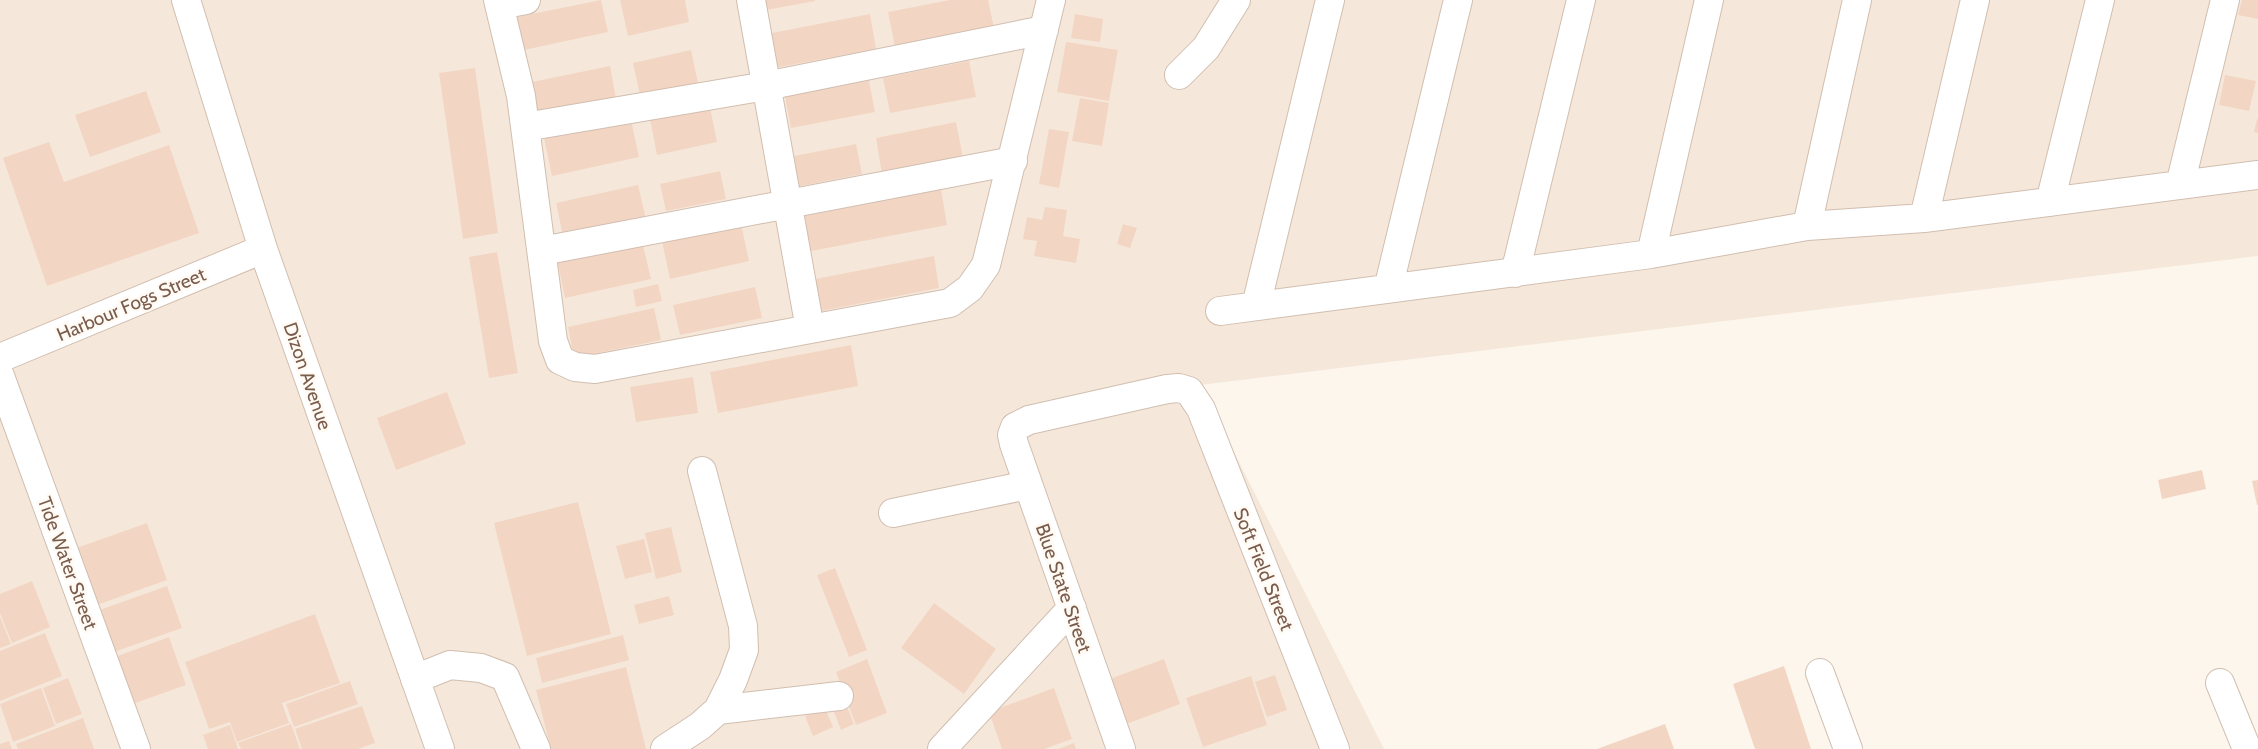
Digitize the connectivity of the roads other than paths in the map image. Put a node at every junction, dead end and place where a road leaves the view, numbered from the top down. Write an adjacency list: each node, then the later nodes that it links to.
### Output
1 (186, 0): 25 (street, Dizon Avenue)
2 (751, 0): 16 (street)
3 (1051, 0): 14 (street)
4 (1236, 0): 15 (street)
5 (1330, 0): 30 (street)
6 (1458, 0): 29 (street)
7 (1581, 0): 28 (street)
8 (1709, 0): 27 (street)
9 (1857, 0): 24 (street)
10 (1975, 0): 23 (street)
11 (2100, 0): 21 (street)
12 (2225, 0): 20 (street)
13 (508, 2): 17 (street)
14 (1044, 30): 16 (street); 18 (street)
15 (1179, 75)
16 (766, 86): 17 (street); 22 (street)
17 (525, 127): 26 (street)
18 (1013, 162): 22 (street); 32 (street)
19 (2258, 175): 20 (street)
20 (2180, 185): 21 (street)
21 (2050, 202): 23 (street)
22 (788, 204): 26 (street); 32 (street)
23 (1924, 218): 24 (street)
24 (1806, 226): 27 (street)
25 (263, 249): 33 (street, Harbour Fogs Street); 41 (street, Dizon Avenue)
26 (542, 251): 32 (street)
27 (1651, 254): 28 (street)
28 (1515, 273): 29 (street)
29 (1388, 289): 30 (street)
30 (1256, 306): 31 (street)
31 (1220, 311)
32 (810, 329)
33 (0, 358)
34 (0, 376): 45 (street, Tide Water Street)
35 (1189, 391): 37 (street, Blue State Street); 51 (street, Soft Field Street)
36 (702, 471): 44 (street)
37 (1028, 485): 38 (street); 39 (street, Blue State Street)
38 (893, 512)
39 (1072, 608): 49 (street); 50 (street, Blue State Street)
40 (1820, 673): 52 (street)
41 (415, 679): 46 (street, Dizon Avenue); 47 (street)
42 (2220, 683): 53 (street)
43 (839, 696): 44 (street)
44 (718, 710): 48 (street)
45 (136, 749)
46 (440, 749)
47 (536, 749)
48 (665, 749)
49 (942, 749)
50 (1121, 749)
51 (1335, 749)
52 (1848, 749)
53 (2247, 749)

